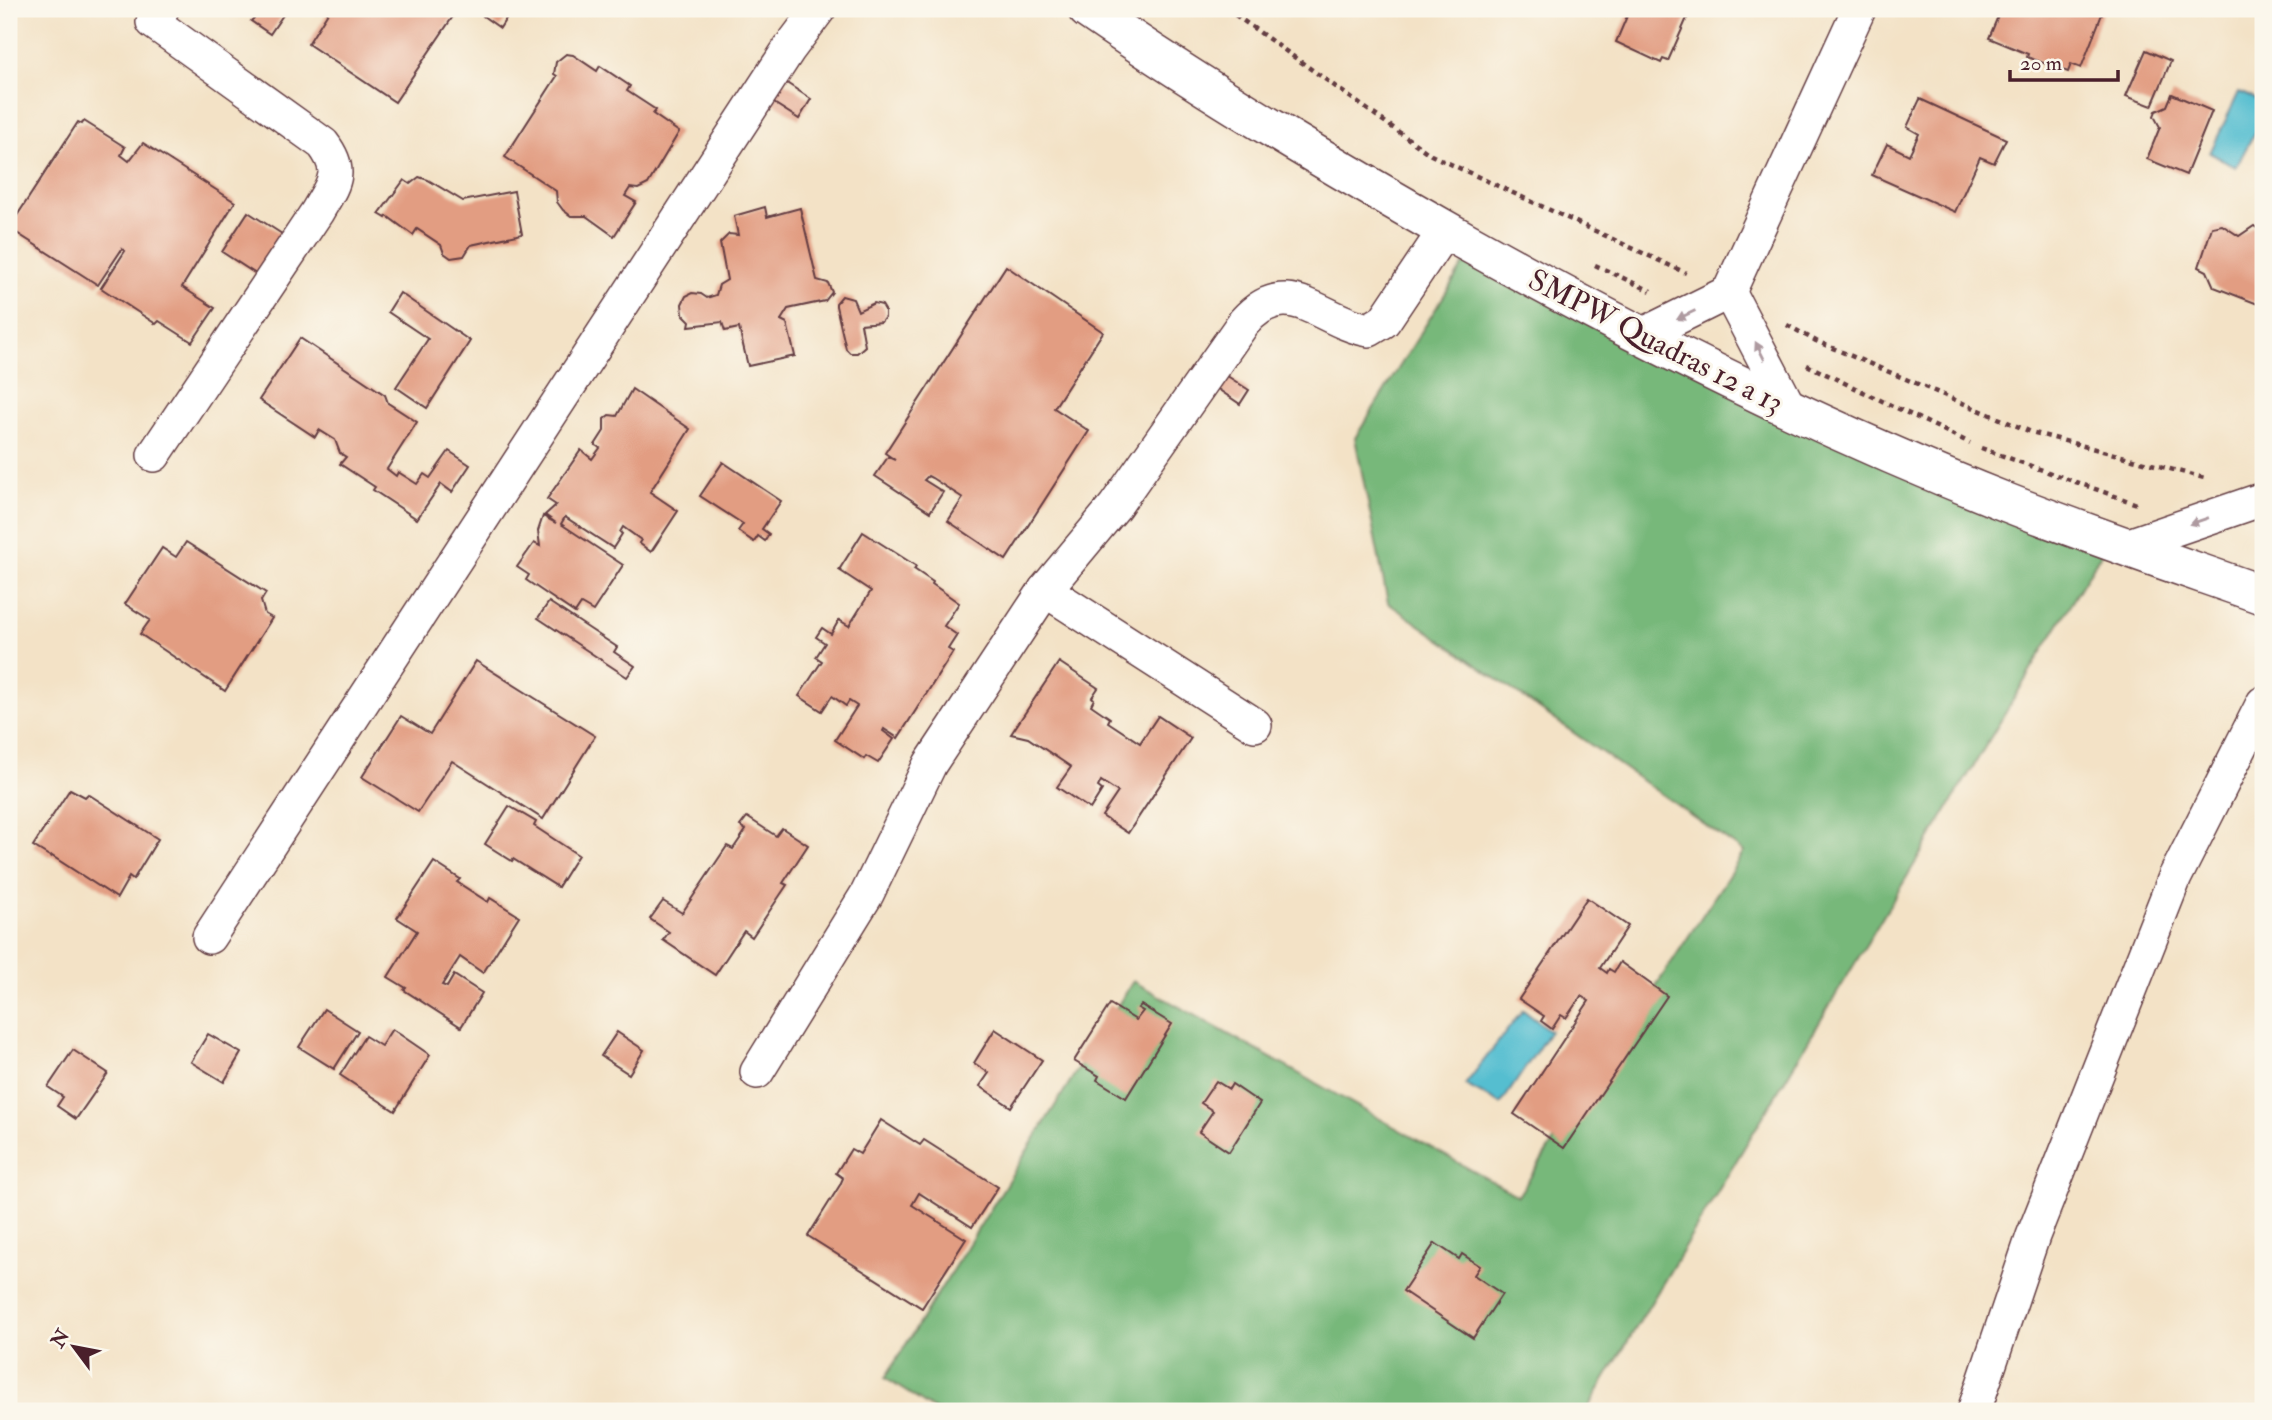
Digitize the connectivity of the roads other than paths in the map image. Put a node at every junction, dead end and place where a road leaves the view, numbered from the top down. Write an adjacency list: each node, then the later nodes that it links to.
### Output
1 (797, 9): 6 (street)
2 (819, 9): 6 (street)
3 (1087, 9): 7 (street, SMPW Quadras 12 a 13)
4 (1859, 9): 8 (street)
5 (150, 13): 11 (street)
6 (789, 49): 18 (street)
7 (1445, 230): 9 (street, SMPW Quadras 12 a 13); 14 (street)
8 (1729, 292): 9 (street, one-way to 9); 10 (street, one-way to 8)
9 (1642, 335): 10 (street, SMPW Quadras 12 a 13)
10 (1790, 409): 13 (street, SMPW Quadras 12 a 13)
11 (154, 455)
12 (2263, 499): 13 (street, one-way to 13)
13 (2123, 547): 15 (street, SMPW Quadras 12 a 13)
14 (1045, 590): 17 (street); 19 (street)
15 (2263, 595)
16 (2263, 703): 20 (street)
17 (1255, 725)
18 (209, 937)
19 (757, 1072)
20 (1974, 1411)

